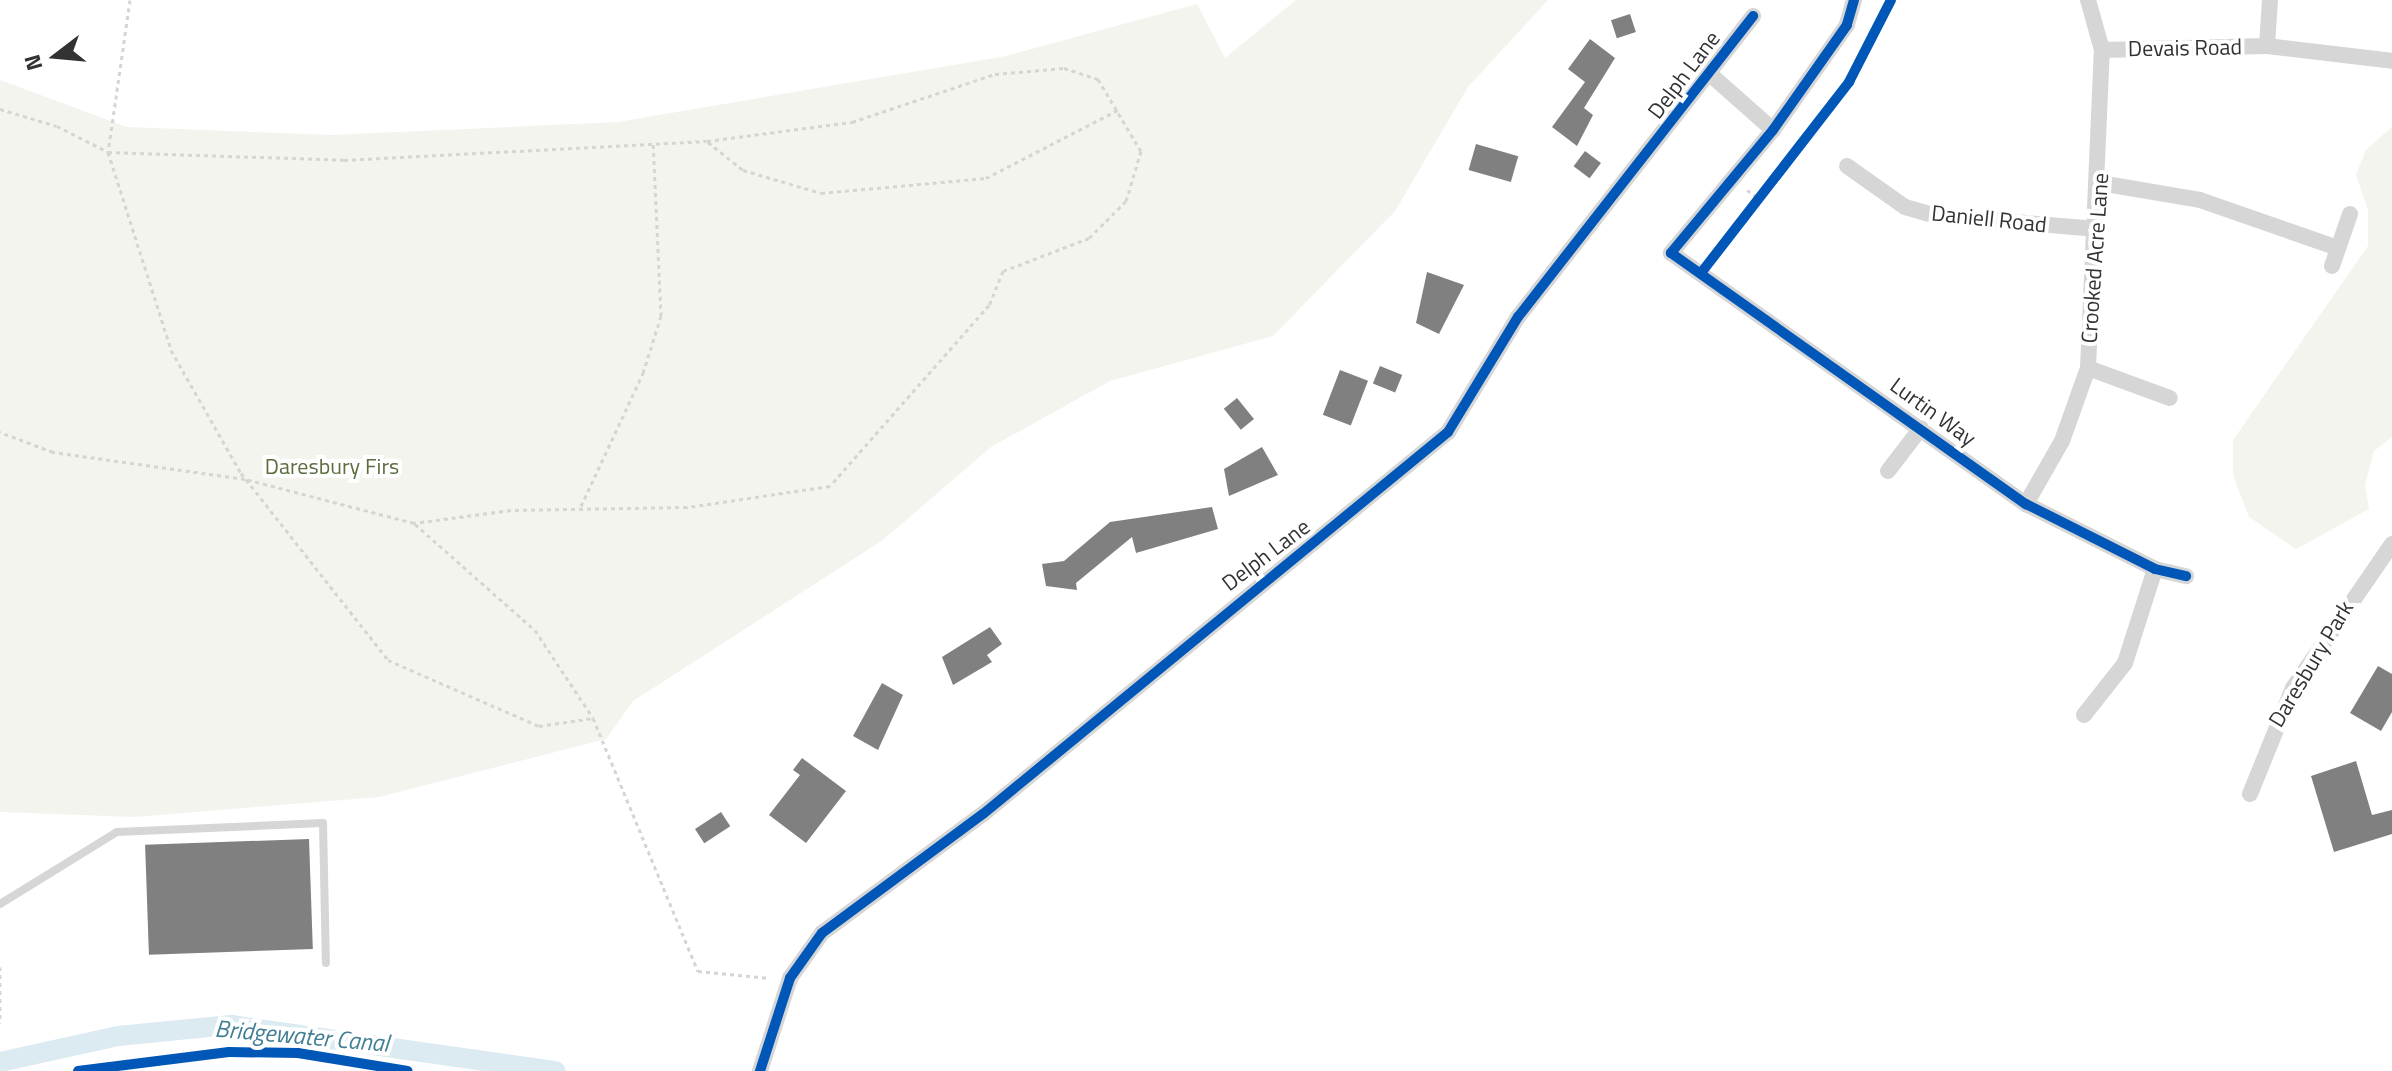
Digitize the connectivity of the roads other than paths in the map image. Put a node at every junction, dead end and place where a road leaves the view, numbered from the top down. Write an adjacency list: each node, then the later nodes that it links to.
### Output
1 (1854, 0): 9 (street)
2 (2088, 0): 6 (street, Crooked Acre Lane)
3 (2270, 0): 5 (street, Devais Road)
4 (1753, 16): 8 (street, Delph Lane)
5 (2267, 46): 6 (street, Devais Road); 7 (street, Devais Road)
6 (2102, 50): 11 (street, Crooked Acre Lane)
7 (2392, 61)
8 (1711, 75): 9 (street, Delph Lane); 28 (street, Delph Lane)
9 (1773, 130): 18 (street, Lurtin Way)
10 (1847, 166): 13 (street, Daniell Road)
11 (2100, 183): 13 (street, Crooked Acre Lane); 14 (street)
12 (2350, 214): 14 (street)
13 (2096, 229): 16 (street, Crooked Acre Lane)
14 (2338, 248): 15 (street)
15 (2332, 266)
16 (2088, 368): 17 (street); 20 (street, Crooked Acre Lane)
17 (2170, 398)
18 (1921, 428): 19 (street, Lurtin Way); 20 (street, Lurtin Way)
19 (1888, 471)
20 (2026, 504): 22 (street, Lurtin Way)
21 (2392, 544): 25 (street, Daresbury Park)
22 (2155, 569): 23 (street, Lurtin Way); 24 (street)
23 (2186, 576)
24 (2084, 715)
25 (2250, 794)
26 (0, 904): 27 (lane)
27 (326, 963)
28 (760, 1071)

